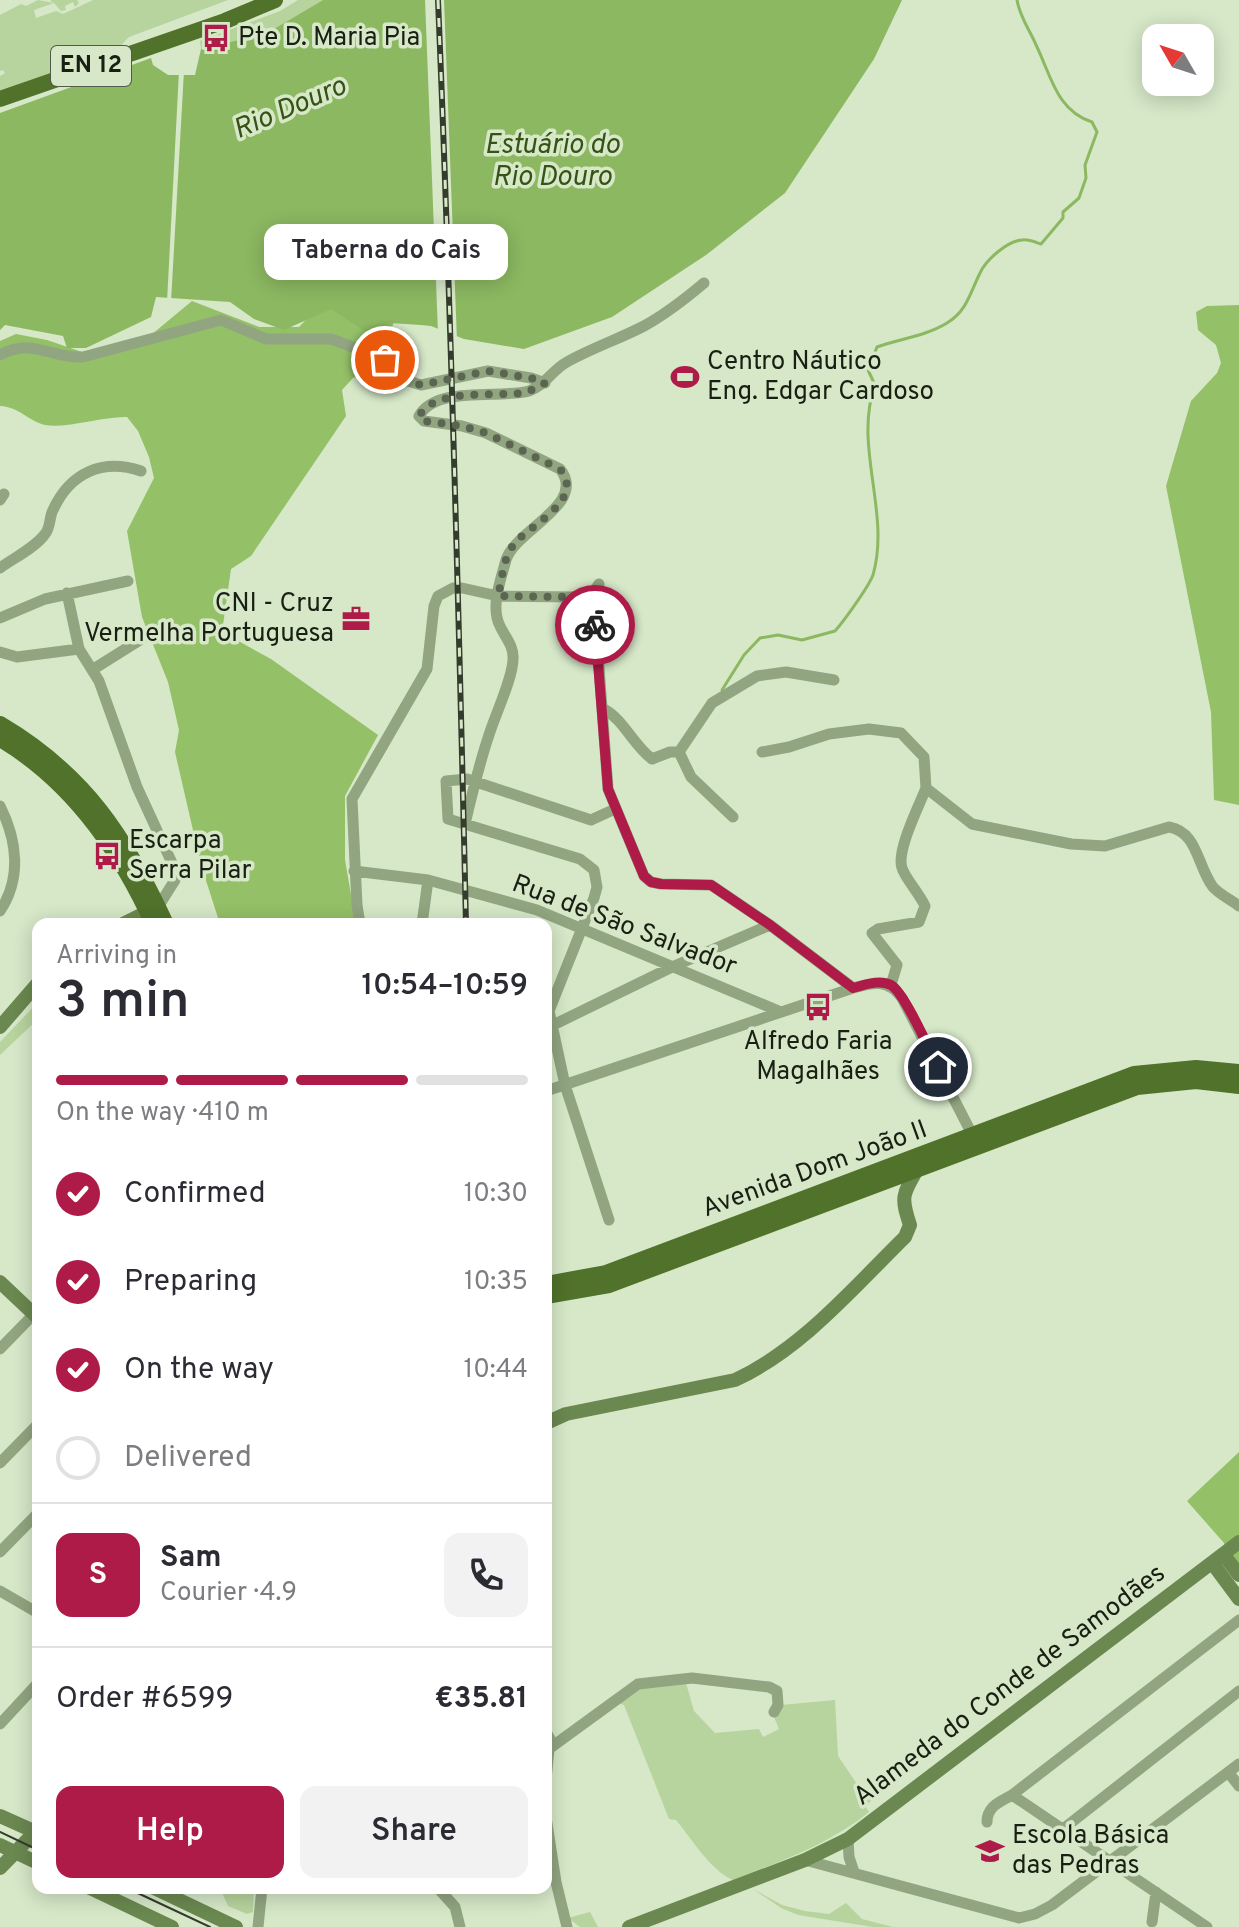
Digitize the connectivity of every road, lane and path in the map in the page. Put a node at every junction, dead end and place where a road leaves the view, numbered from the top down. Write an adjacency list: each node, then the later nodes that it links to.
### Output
1 (275, 0): 2 (main road, EN 12)
2 (0, 99)
3 (704, 283): 5 (street)
4 (0, 355): 5 (street)
5 (545, 383): 11 (street)
6 (141, 471): 7 (street)
7 (0, 568)
8 (128, 581): 10 (street)
9 (599, 584): 12 (street)
10 (67, 593): 13 (street); 15 (street)
11 (498, 596): 12 (street); 24 (street); 30 (street)
12 (586, 602): 19 (street)
13 (0, 618)
14 (143, 638): 17 (street)
15 (79, 649): 16 (street); 17 (street)
16 (0, 652)
17 (92, 670): 34 (street)
18 (834, 680): 22 (street)
19 (604, 709): 22 (street); 27 (street)
20 (0, 724): 34 (main road)
21 (0, 739): 34 (main road)
22 (679, 752): 28 (street)
23 (762, 752): 25 (street)
24 (475, 782): 27 (street); 29 (street); 29 (street)
25 (926, 788): 32 (street); 40 (street)
26 (0, 806): 33 (street)
27 (615, 809): 37 (street)
28 (733, 817)
29 (465, 824): 38 (street)
30 (354, 871): 31 (street, Rua de São Salvador); 35 (street)
31 (428, 880): 36 (street); 38 (street, Rua de São Salvador)
32 (1239, 906)
33 (0, 911)
34 (153, 914)
35 (359, 918)
36 (423, 918)
37 (770, 925): 39 (street); 41 (street)
38 (582, 929): 39 (street, Rua de São Salvador); 43 (street)
39 (672, 967): 44 (street, Rua de São Salvador); 45 (street)
40 (891, 985): 41 (street); 52 (street)
41 (853, 988): 44 (street)
42 (32, 990): 46 (street)
43 (552, 1004)
44 (781, 1012): 49 (street)
45 (552, 1026)
46 (0, 1027)
47 (552, 1038): 49 (street)
48 (1239, 1072): 52 (main road, Avenida Dom João II)
49 (565, 1085): 51 (street); 56 (street)
50 (1239, 1086): 52 (main road, Avenida Dom João II)
51 (552, 1089)
52 (976, 1142): 53 (main road, Avenida Dom João II); 58 (main road, Avenida Dom João II)
53 (917, 1170): 54 (main road, Avenida Dom João II); 55 (street)
54 (877, 1185): 55 (street); 59 (main road, Avenida Dom João II)
55 (902, 1202): 63 (street)
56 (609, 1220)
57 (0, 1282): 60 (street)
58 (552, 1283)
59 (552, 1295)
60 (32, 1312)
61 (32, 1320): 62 (street)
62 (0, 1349)
63 (552, 1420)
64 (32, 1430): 65 (street)
65 (0, 1463)
66 (32, 1519): 68 (street)
67 (1239, 1542): 69 (street, Alameda do Conde de Samodães)
68 (0, 1552)
69 (1218, 1559): 70 (street); 72 (street); 89 (street, Alameda do Conde de Samodães)
70 (1239, 1575)
71 (0, 1591): 73 (street)
72 (1239, 1599)
73 (32, 1610)
74 (1239, 1620): 83 (street)
75 (32, 1689): 78 (street)
76 (1239, 1691): 87 (street)
77 (774, 1712): 79 (street)
78 (0, 1724)
79 (552, 1746)
80 (1239, 1764): 81 (street)
81 (1228, 1772): 82 (street); 95 (street)
82 (1239, 1786)
83 (1012, 1795): 85 (street); 87 (street)
84 (0, 1816): 86 (street)
85 (987, 1822)
86 (32, 1829)
87 (1063, 1829): 95 (street)
88 (32, 1836): 91 (street)
89 (848, 1839): 94 (street, Alameda do Conde de Samodães); 97 (street)
90 (0, 1845): 91 (street)
91 (15, 1853): 93 (street); 96 (street)
92 (552, 1856): 109 (street)
93 (32, 1860)
94 (805, 1860): 97 (street); 110 (street, Alameda do Conde de Samodães)
95 (1110, 1861): 97 (street); 98 (street)
96 (0, 1868)
97 (854, 1872)
98 (1156, 1892): 103 (street); 104 (street)
99 (103, 1894): 105 (street)
100 (167, 1894): 106 (street)
101 (261, 1894): 107 (street)
102 (443, 1894): 108 (street)
103 (1152, 1922)
104 (1204, 1926)
105 (172, 1927)
106 (236, 1927)
107 (258, 1927)
108 (460, 1927)
109 (567, 1927)
110 (629, 1927)

